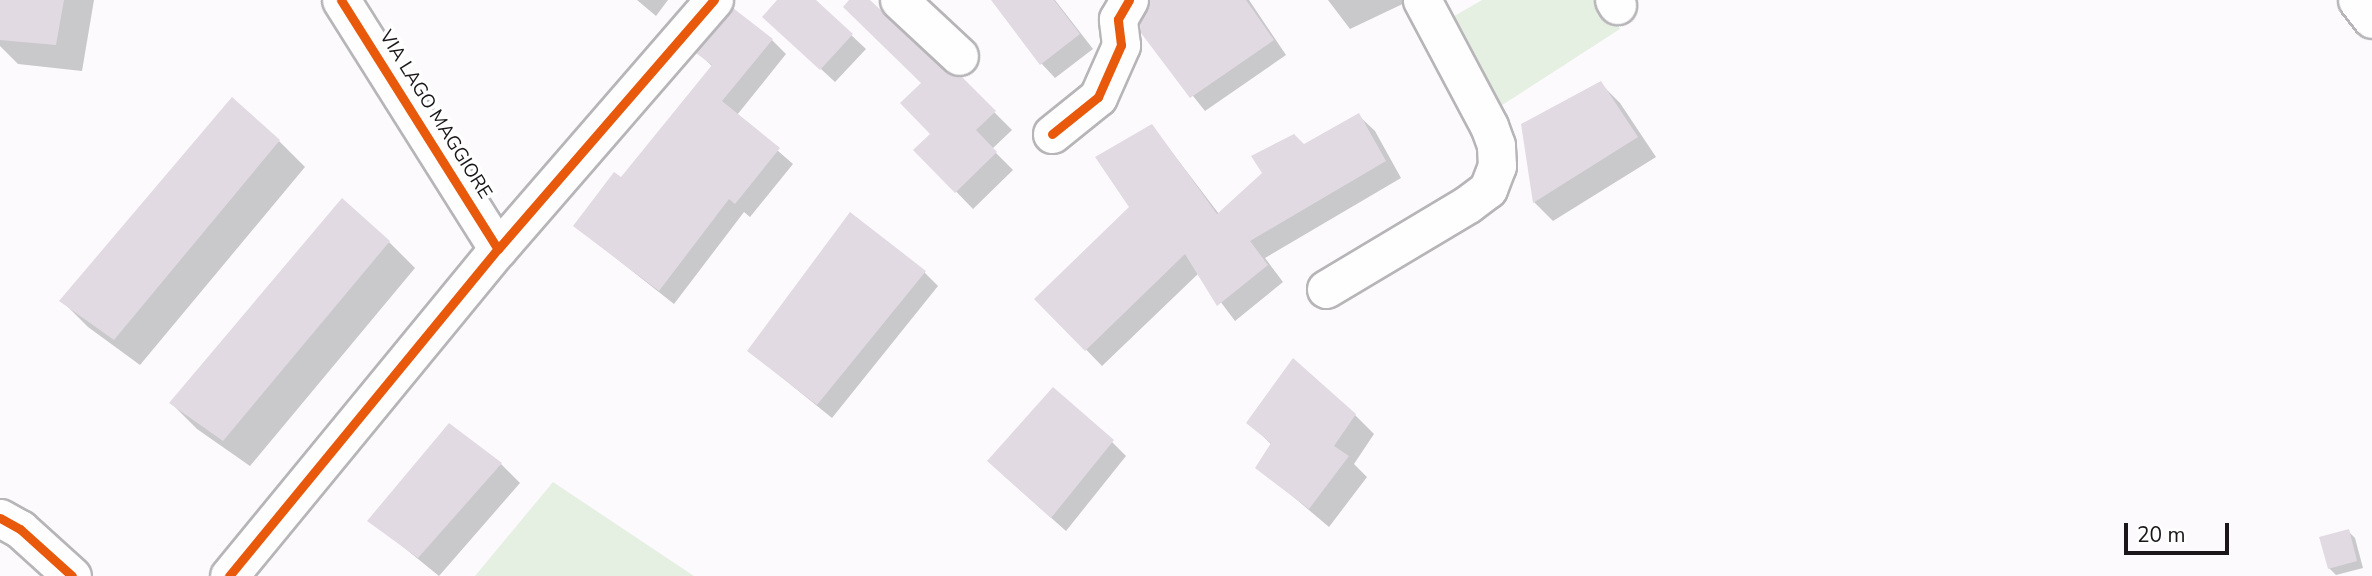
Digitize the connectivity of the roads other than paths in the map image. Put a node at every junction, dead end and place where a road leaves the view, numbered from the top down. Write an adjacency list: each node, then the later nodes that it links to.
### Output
1 (341, 0): 10 (street, VIA LAGO MAGGIORE)
2 (714, 0): 10 (street)
3 (899, 0): 8 (street)
4 (1129, 0): 9 (street)
5 (1422, 0): 11 (street)
6 (2357, 0): 7 (street)
7 (2372, 19)
8 (959, 56)
9 (1052, 134)
10 (498, 248): 14 (street)
11 (1326, 289)
12 (0, 518): 13 (street)
13 (72, 576)
14 (229, 576)

